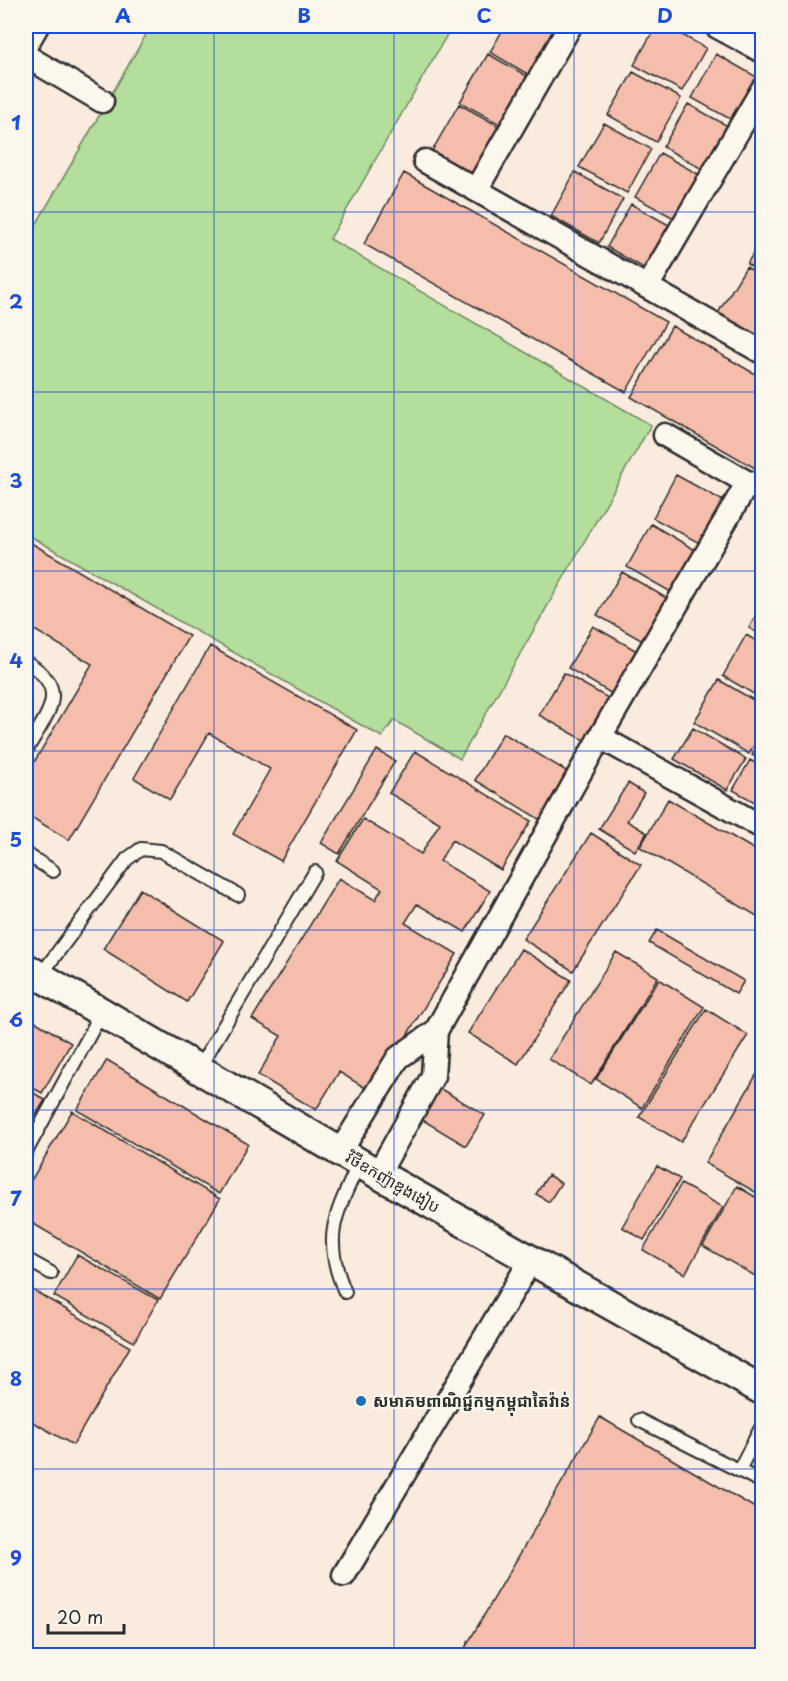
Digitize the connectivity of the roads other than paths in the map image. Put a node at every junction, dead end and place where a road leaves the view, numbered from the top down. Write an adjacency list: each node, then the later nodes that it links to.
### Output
1 (37, 26): 4 (street)
2 (570, 26): 10 (street)
3 (716, 26): 5 (street)
4 (26, 45)
5 (762, 51)
6 (26, 56): 8 (street)
7 (762, 90): 11 (street)
8 (102, 101)
9 (424, 161): 10 (street)
10 (476, 190): 11 (street)
11 (647, 287): 12 (street)
12 (762, 352)
13 (665, 435): 14 (street)
14 (755, 487): 16 (street)
15 (26, 662): 17 (lane)
16 (600, 737): 18 (street); 25 (street)
17 (26, 751)
18 (762, 827)
19 (26, 854): 20 (lane)
20 (53, 871)
21 (315, 872): 26 (lane)
22 (238, 895): 23 (lane)
23 (33, 972): 24 (street, វិថីឧកញ៉ាឌួងងៀប)
24 (102, 1012): 26 (street, វិថីឧកញ៉ាឌួងងៀប); 27 (lane)
25 (436, 1031): 28 (street); 28 (street)
26 (199, 1068): 28 (street, វិថីឧកញ៉ាឌួងងៀប)
27 (26, 1152)
28 (359, 1163): 30 (street, វិថីឧកញ៉ាឌួងងៀប); 32 (lane)
29 (26, 1259): 31 (lane)
30 (531, 1260): 33 (street, វិថីឧកញ៉ាឌួងងៀប); 38 (street)
31 (51, 1273)
32 (345, 1292)
33 (762, 1390)
34 (639, 1420): 36 (lane)
35 (762, 1426): 36 (lane)
36 (739, 1470): 37 (lane)
37 (762, 1482)
38 (344, 1575)

